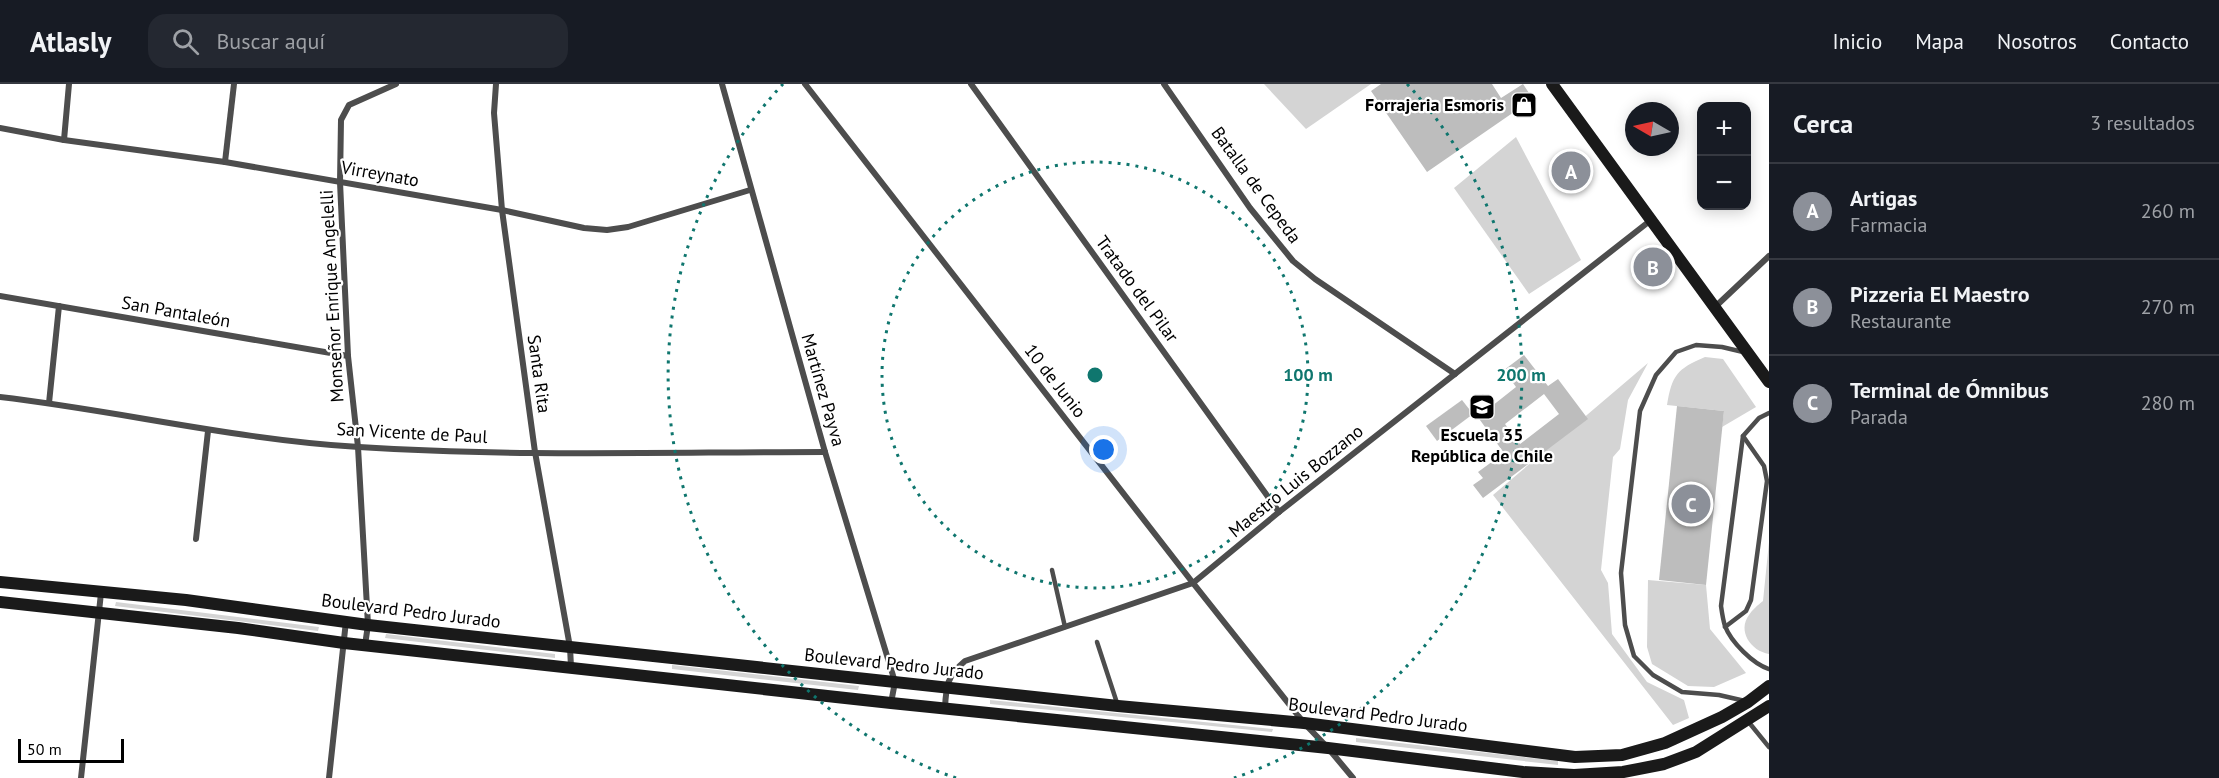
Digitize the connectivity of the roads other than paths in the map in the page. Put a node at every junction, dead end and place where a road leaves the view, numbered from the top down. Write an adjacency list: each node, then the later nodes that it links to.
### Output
1 (69, 84): 11 (street)
2 (234, 84): 12 (street)
3 (396, 84): 13 (street, Monseñor Enrique Angelelli)
4 (496, 84): 15 (street, Santa Rita)
5 (722, 84): 14 (street, Martínez Payva)
6 (805, 84): 38 (street, 10 de Junio)
7 (971, 84): 34 (street, Tratado del Pilar)
8 (1164, 84): 24 (street, Batalla de Cepeda)
9 (1552, 84): 16 (main road)
10 (0, 128): 11 (street, Virreynato)
11 (64, 140): 12 (street, Virreynato)
12 (225, 162): 13 (street, Virreynato)
13 (340, 182): 15 (street, Virreynato); 22 (street, Monseñor Enrique Angelelli)
14 (750, 190): 15 (street, Virreynato); 33 (street, Martínez Payva)
15 (502, 210): 32 (street, Santa Rita)
16 (1651, 220): 20 (main road); 24 (street, Maestro Luis Bozzano)
17 (1769, 256): 20 (street)
18 (0, 296): 19 (street, San Pantaleón)
19 (59, 306): 22 (street, San Pantaleón); 27 (street)
20 (1715, 307): 21 (main road)
21 (1750, 354): 23 (main road); 57 (lane)
22 (348, 356): 31 (street, Monseñor Enrique Angelelli)
23 (1765, 370): 25 (main road)
24 (1455, 374): 34 (street, Maestro Luis Bozzano)
25 (1769, 382)
26 (0, 398): 27 (street, San Vicente de Paul)
27 (49, 403): 29 (street, San Vicente de Paul)
28 (1769, 413): 30 (lane)
29 (208, 431): 31 (street, San Vicente de Paul); 35 (street)
30 (1743, 436): 45 (lane); 45 (lane)
31 (358, 447): 32 (street, San Vicente de Paul); 43 (street, Monseñor Enrique Angelelli)
32 (535, 452): 33 (street, San Vicente de Paul); 49 (street, Santa Rita)
33 (825, 452): 54 (street, Martínez Payva)
34 (1279, 512): 38 (street, Maestro Luis Bozzano)
35 (196, 539)
36 (1052, 570): 44 (lane)
37 (0, 582): 39 (main road, Boulevard Pedro Jurado)
38 (1193, 583): 44 (street, Maestro Luis Bozzano); 63 (street, 10 de Junio)
39 (101, 593): 41 (street); 42 (main road, Boulevard Pedro Jurado)
40 (0, 602): 41 (main road, Boulevard Pedro Jurado)
41 (99, 613): 47 (main road, Boulevard Pedro Jurado); 70 (street)
42 (345, 621): 43 (main road, Boulevard Pedro Jurado); 47 (street)
43 (368, 625): 48 (street, Monseñor Enrique Angelelli); 49 (main road, Boulevard Pedro Jurado)
44 (1065, 627): 56 (street, Maestro Luis Bozzano)
45 (1725, 627): 52 (lane)
46 (1097, 642): 59 (lane)
47 (344, 643): 48 (main road, Boulevard Pedro Jurado); 71 (street)
48 (365, 645): 51 (main road, Boulevard Pedro Jurado)
49 (570, 647): 50 (main road, Boulevard Pedro Jurado); 51 (street, Santa Rita)
50 (661, 657): 53 (main road); 54 (main road, Boulevard Pedro Jurado)
51 (571, 667): 53 (main road, Boulevard Pedro Jurado)
52 (1769, 669)
53 (658, 677): 58 (main road, Boulevard Pedro Jurado)
54 (895, 682): 56 (main road, Boulevard Pedro Jurado); 58 (street, Martínez Payva)
55 (1769, 686): 57 (main road, Boulevard Pedro Jurado)
56 (946, 687): 59 (main road, Boulevard Pedro Jurado); 61 (street)
57 (1748, 702): 62 (lane); 64 (main road, Boulevard Pedro Jurado)
58 (891, 703): 61 (main road, Boulevard Pedro Jurado)
59 (1118, 706): 63 (main road, Boulevard Pedro Jurado)
60 (1769, 706): 62 (main road, Boulevard Pedro Jurado)
61 (945, 709): 66 (main road, Boulevard Pedro Jurado)
62 (1752, 717): 65 (lane); 68 (main road, Boulevard Pedro Jurado)
63 (1304, 723): 66 (street, 10 de Junio); 67 (main road, Boulevard Pedro Jurado)
64 (1669, 741): 67 (main road, Boulevard Pedro Jurado); 68 (main road)
65 (1769, 747)
66 (1328, 748): 69 (main road, Boulevard Pedro Jurado); 72 (street, 10 de Junio)
67 (1565, 756): 69 (main road)
68 (1680, 758): 69 (main road, Boulevard Pedro Jurado)
69 (1564, 774)
70 (81, 778)
71 (329, 778)
72 (1353, 778)

